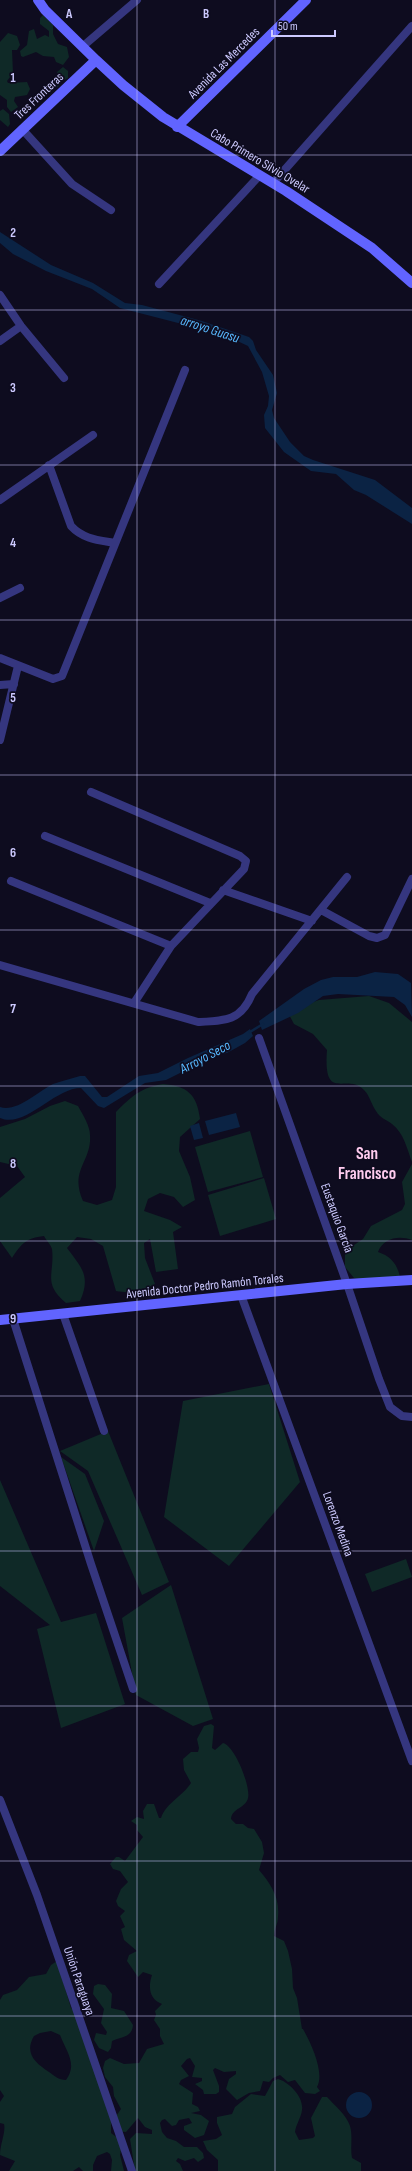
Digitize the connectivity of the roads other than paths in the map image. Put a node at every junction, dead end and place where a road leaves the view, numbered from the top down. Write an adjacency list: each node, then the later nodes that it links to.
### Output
1 (38, 0): 5 (street, Cabo Primero Silvio Ovelar)
2 (137, 0): 5 (street)
3 (306, 0): 7 (street, Avenida Las Mercedes)
4 (412, 26): 11 (street)
5 (82, 47): 6 (street, Cabo Primero Silvio Ovelar)
6 (96, 60): 7 (street, Cabo Primero Silvio Ovelar); 8 (street, Tres Fronteras)
7 (177, 127): 10 (street, Cabo Primero Silvio Ovelar)
8 (22, 130): 9 (street, Tres Fronteras); 12 (street)
9 (0, 151)
10 (260, 175): 11 (street, Cabo Primero Silvio Ovelar); 14 (street)
11 (273, 183): 13 (street, Cabo Primero Silvio Ovelar)
12 (111, 210)
13 (412, 283)
14 (159, 284)
15 (0, 295): 16 (street)
16 (21, 326): 17 (street); 19 (street)
17 (0, 341)
18 (185, 370): 23 (street)
19 (64, 378)
20 (93, 435): 21 (street)
21 (49, 465): 22 (street); 23 (street)
22 (0, 500)
23 (115, 543): 27 (street)
24 (20, 588): 25 (street)
25 (0, 598)
26 (0, 658): 27 (street)
27 (18, 666): 28 (street)
28 (14, 684): 29 (street); 30 (street)
29 (0, 685)
30 (0, 740)
31 (91, 792): 36 (street)
32 (46, 836): 37 (street)
33 (347, 877): 38 (street)
34 (11, 881): 40 (street)
35 (411, 881): 38 (street)
36 (223, 890): 37 (street); 39 (street)
37 (210, 903): 40 (street)
38 (321, 910): 39 (street)
39 (312, 921): 42 (street)
40 (171, 946): 42 (street)
41 (0, 964): 42 (street)
42 (134, 1003)
43 (260, 1038): 45 (street, Eustaquio García)
44 (412, 1280): 45 (street, Avenida Doctor Pedro Ramón Torales)
45 (347, 1284): 46 (street, Avenida Doctor Pedro Ramón Torales); 50 (street, Eustaquio García)
46 (241, 1295): 47 (street, Avenida Doctor Pedro Ramón Torales); 53 (street, Lorenzo Medina)
47 (63, 1314): 48 (street, Avenida Doctor Pedro Ramón Torales); 51 (street)
48 (13, 1319): 49 (street, Avenida Doctor Pedro Ramón Torales); 52 (street)
49 (0, 1320)
50 (412, 1418)
51 (104, 1431)
52 (133, 1690)
53 (412, 1761)
54 (0, 1800): 55 (street, Unión Paraguaya)
55 (132, 2171)

